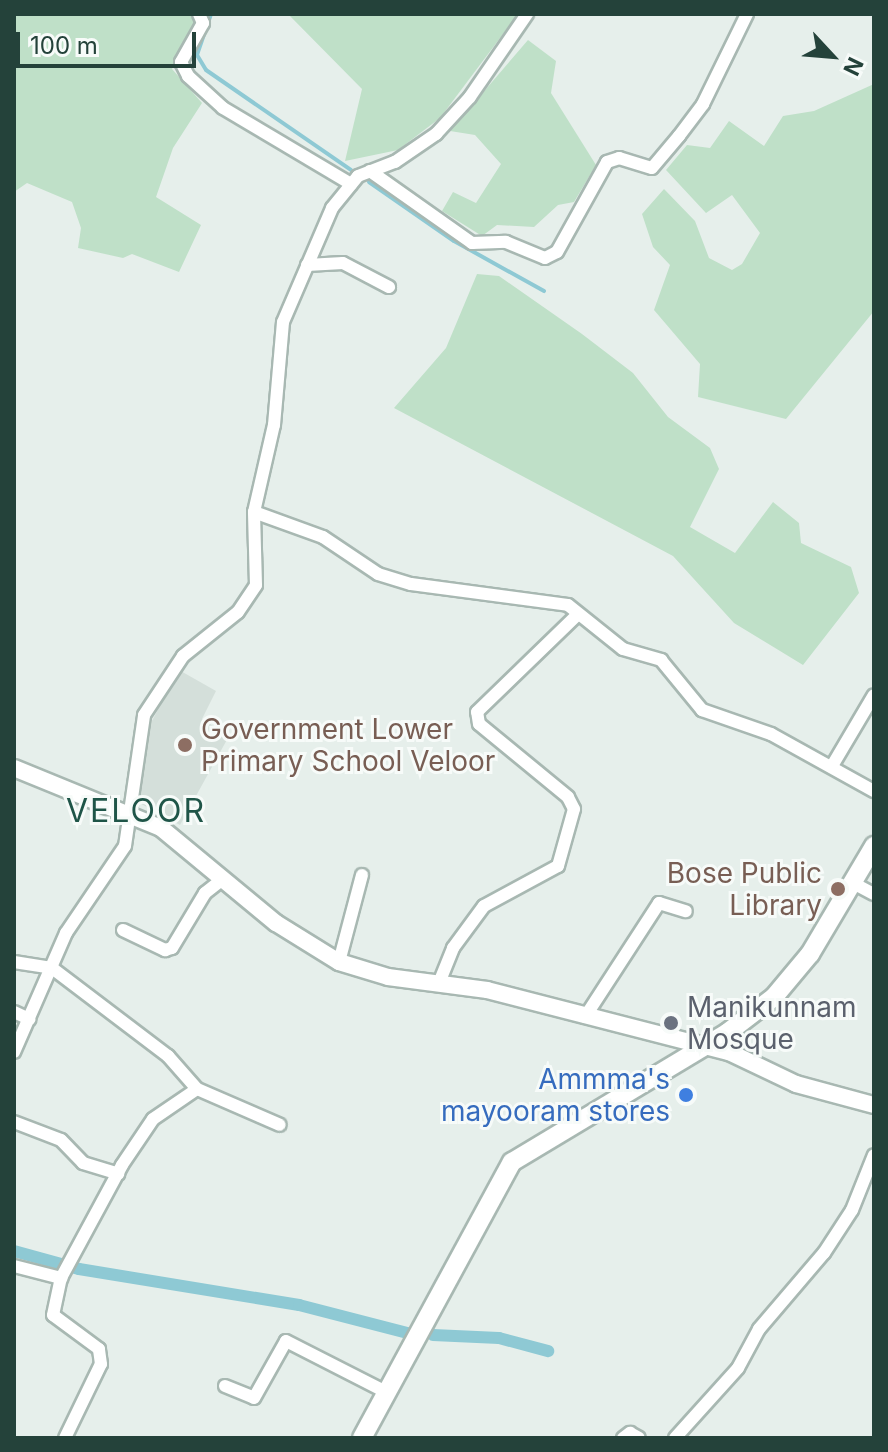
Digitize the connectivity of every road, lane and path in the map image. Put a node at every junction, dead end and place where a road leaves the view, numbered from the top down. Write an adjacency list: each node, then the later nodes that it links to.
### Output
1 (199, 14): 5 (street)
2 (527, 14): 4 (street)
3 (747, 14): 4 (street)
4 (370, 171): 5 (street)
5 (351, 184): 6 (street)
6 (307, 265): 7 (street); 8 (street)
7 (389, 287)
8 (254, 512): 9 (street); 14 (street)
9 (578, 614): 11 (street); 25 (street)
10 (874, 695): 11 (street)
11 (832, 766): 13 (street)
12 (14, 768): 14 (street)
13 (874, 791)
14 (132, 812): 17 (street); 24 (street)
15 (874, 846): 18 (main road)
16 (362, 875): 23 (street)
17 (223, 879): 21 (street); 23 (street)
18 (855, 884): 19 (street); 29 (main road)
19 (874, 894)
20 (686, 911): 27 (street)
21 (123, 930)
22 (14, 962): 24 (street)
23 (339, 962): 25 (street)
24 (52, 968): 28 (street); 31 (street)
25 (439, 983): 27 (street)
26 (14, 1012): 28 (street)
27 (585, 1017): 29 (street)
28 (29, 1019): 30 (street)
29 (703, 1047): 32 (street); 40 (main road)
30 (14, 1052)
31 (197, 1089): 34 (street); 36 (street)
32 (874, 1105)
33 (14, 1122): 36 (street)
34 (280, 1125)
35 (874, 1155): 45 (street)
36 (118, 1174): 38 (street)
37 (14, 1266): 38 (street)
38 (66, 1270): 41 (street)
39 (225, 1386): 40 (street)
40 (386, 1392): 42 (main road)
41 (65, 1438)
42 (362, 1438)
43 (623, 1438): 44 (street)
44 (639, 1438)
45 (675, 1438)

